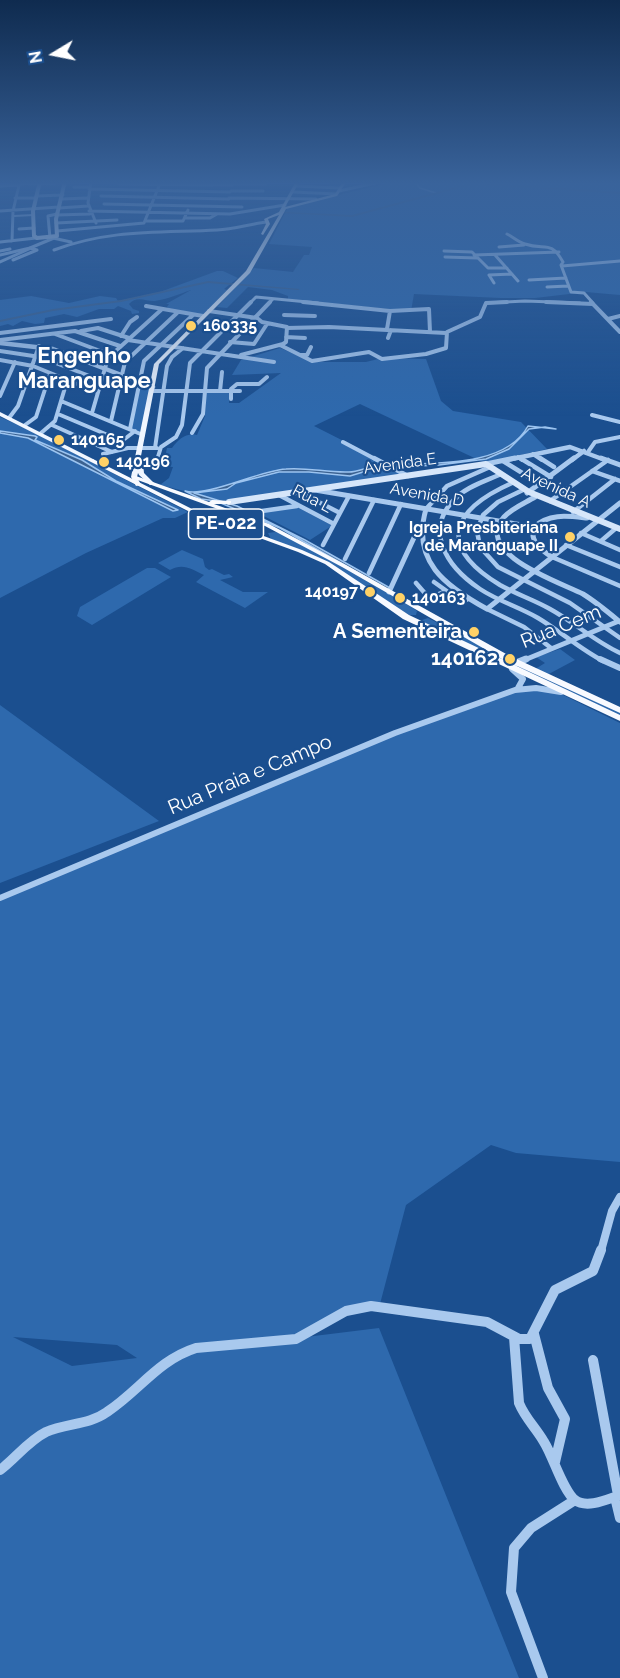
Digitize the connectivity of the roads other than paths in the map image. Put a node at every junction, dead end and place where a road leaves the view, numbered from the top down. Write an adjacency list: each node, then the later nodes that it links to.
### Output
1 (250, 259): 10 (main road)
2 (254, 259): 11 (main road)
3 (479, 259): 8 (street)
4 (499, 259): 8 (street)
5 (562, 259): 7 (street)
6 (620, 261): 7 (street)
7 (562, 266): 12 (street)
8 (507, 268): 9 (street)
9 (512, 274): 14 (street); 16 (street)
10 (238, 275): 11 (main road); 15 (main road)
11 (244, 276): 15 (main road)
12 (566, 278): 13 (street); 17 (street)
13 (529, 280)
14 (518, 281)
15 (237, 283): 25 (main road)
16 (494, 283)
17 (568, 286): 18 (street); 21 (street)
18 (547, 287)
19 (273, 298): 24 (street); 29 (street); 35 (street)
20 (359, 300): 24 (street)
21 (594, 304): 37 (street); 48 (street)
22 (146, 306): 23 (street)
23 (161, 308): 27 (street); 54 (street)
24 (357, 308): 26 (street)
25 (209, 311): 29 (street); 30 (main road)
26 (390, 311): 43 (street); 45 (street)
27 (177, 313): 28 (street); 57 (street)
28 (193, 315): 30 (street); 59 (street)
29 (237, 315): 35 (street); 66 (street)
30 (203, 316): 63 (main road)
31 (315, 316): 41 (street)
32 (620, 316): 37 (street)
33 (111, 318): 36 (street)
34 (136, 318): 51 (street)
35 (253, 318): 39 (street); 58 (street)
36 (95, 320): 40 (street); 42 (street)
37 (609, 320): 38 (street); 46 (street)
38 (620, 321)
39 (267, 324): 41 (street); 58 (street)
40 (48, 326): 47 (street); 49 (street)
41 (284, 326): 43 (street); 52 (street)
42 (98, 328): 44 (street); 51 (street)
43 (389, 329): 45 (street); 55 (street)
44 (78, 331): 49 (street); 62 (street)
45 (430, 332): 48 (street)
46 (620, 332)
47 (0, 333)
48 (447, 333): 69 (street)
49 (52, 334): 50 (street); 70 (street)
50 (41, 335): 56 (street); 61 (street)
51 (121, 336): 54 (street)
52 (286, 337): 53 (street); 60 (street)
53 (305, 338)
54 (128, 339): 57 (street); 62 (street)
55 (388, 339)
56 (0, 342): 61 (street)
57 (146, 342): 59 (street); 80 (street)
58 (230, 342): 68 (street)
59 (162, 345): 63 (street); 84 (street)
60 (280, 345): 69 (street); 71 (street)
61 (38, 346): 72 (street); 77 (street)
62 (120, 346): 70 (street)
63 (172, 346): 65 (street); 85 (main road)
64 (311, 347): 69 (street)
65 (183, 348): 66 (street); 86 (street)
66 (202, 350): 68 (street); 87 (street)
67 (0, 351): 72 (street)
68 (220, 353): 71 (street); 88 (street)
69 (295, 353)
70 (111, 354): 77 (street)
71 (238, 356): 75 (street)
72 (36, 357): 76 (street); 82 (street)
73 (0, 360): 74 (street)
74 (15, 362): 76 (street); 93 (street)
75 (274, 362)
76 (33, 366): 79 (street); 100 (street)
77 (104, 368): 80 (street); 82 (street)
78 (222, 372): 89 (street)
79 (50, 374): 83 (street); 103 (street)
80 (122, 375): 84 (street); 101 (street)
81 (267, 377): 90 (street)
82 (100, 380): 92 (street)
83 (68, 381): 92 (street); 95 (street)
84 (140, 382): 85 (street); 105 (street)
85 (153, 389): 86 (street); 108 (main road)
86 (165, 391): 87 (street); 113 (street)
87 (185, 391): 88 (street); 111 (street)
88 (204, 391): 89 (street); 107 (street)
89 (220, 391): 90 (street)
90 (231, 391): 91 (street); 94 (street)
91 (240, 391)
92 (97, 392): 96 (street)
93 (0, 396)
94 (231, 399)
95 (61, 402): 96 (street); 98 (street)
96 (92, 413): 101 (street)
97 (0, 414): 100 (main road, PE-022)
98 (58, 414): 104 (street); 105 (street)
99 (592, 415): 102 (street)
100 (9, 418): 103 (main road, PE-022)
101 (111, 421): 105 (street)
102 (620, 422)
103 (25, 425): 106 (main road, PE-022)
104 (52, 425): 106 (street); 114 (street)
105 (133, 430): 108 (street)
106 (41, 433): 120 (main road, PE-022)
107 (192, 433)
108 (143, 435): 112 (main road)
109 (619, 438): 115 (street)
110 (343, 442): 130 (street)
111 (161, 447): 113 (street); 123 (street)
112 (141, 448): 113 (street); 114 (street); 118 (main road)
113 (155, 448)
114 (112, 452): 116 (street)
115 (586, 452): 117 (street, Avenida E); 122 (street); 131 (street)
116 (103, 454)
117 (533, 454): 119 (street, Avenida E); 126 (street)
118 (139, 457): 128 (main road); 134 (main road)
119 (518, 457): 121 (street, Avenida E); 131 (street)
120 (91, 460): 128 (highway, PE-022); 136 (highway, PE-022)
121 (503, 460): 125 (street, Avenida E); 135 (street)
122 (608, 460): 124 (street); 127 (street)
123 (155, 464)
124 (620, 465)
125 (487, 466): 129 (main road, Avenida A); 130 (main road, Avenida E); 139 (main road, Avenida A); 153 (street)
126 (554, 467)
127 (592, 471): 132 (street); 145 (street)
128 (134, 474): 134 (highway, PE-022); 136 (main road)
129 (499, 475): 133 (main road, Avenida A); 157 (street)
130 (408, 476): 138 (main road, Avenida E)
131 (551, 477): 135 (street)
132 (618, 480): 155 (street)
133 (512, 483): 139 (main road, Avenida A); 161 (street)
134 (152, 484): 137 (highway, PE-022)
135 (540, 484): 139 (street)
136 (138, 485): 146 (highway, PE-022)
137 (164, 488): 146 (highway); 148 (highway, PE-022)
138 (315, 490): 140 (main road, Avenida E); 142 (street, Avenida D)
139 (526, 491): 143 (main road, Avenida A); 145 (main road, Avenida A); 162 (street)
140 (299, 492): 141 (main road, Avenida E); 151 (street)
141 (279, 495): 148 (main road, Avenida E); 150 (street, Rua L)
142 (349, 496): 144 (street, Avenida D); 152 (street)
143 (535, 497): 155 (main road, Avenida A); 166 (street)
144 (374, 500): 149 (street, Avenida D); 181 (street)
145 (550, 501): 155 (main road, Avenida A)
146 (172, 502): 164 (highway, PE-022)
147 (620, 503): 154 (street)
148 (222, 504): 159 (highway, PE-022); 159 (highway); 164 (highway)
149 (400, 504): 153 (street, Avenida D); 184 (street)
150 (298, 506): 156 (street); 169 (street, Rua L)
151 (325, 506): 152 (street); 160 (street)
152 (343, 506): 160 (street)
153 (426, 509): 157 (street, Avenida D); 168 (street)
154 (613, 509): 158 (street); 167 (street)
155 (573, 511): 163 (main road, Avenida A); 167 (main road, Avenida A)
156 (255, 512)
157 (444, 512): 161 (street, Avenida D); 194 (street)
158 (620, 512)
159 (234, 513): 165 (highway, PE-022)
160 (340, 513): 169 (street)
161 (462, 515): 162 (street, Avenida D); 190 (street)
162 (481, 518): 166 (street, Avenida D); 185 (street)
163 (587, 518): 167 (main road, Avenida A); 170 (street)
164 (217, 521): 172 (highway, PE-022)
165 (257, 521): 172 (highway); 179 (highway, PE-022)
166 (501, 521): 170 (street, Avenida D); 183 (street)
167 (596, 521): 171 (main road, Avenida A); 173 (street)
168 (421, 522): 192 (street); 193 (street)
169 (334, 524): 176 (street)
170 (534, 527): 180 (street)
171 (618, 530): 175 (street)
172 (247, 531): 174 (highway, PE-022)
173 (580, 533): 175 (street); 177 (street)
174 (272, 541): 179 (highway); 189 (highway, PE-022)
175 (601, 541): 178 (street)
176 (323, 545)
177 (566, 545): 180 (street); 182 (street)
178 (620, 549)
179 (314, 550): 184 (highway, PE-022)
180 (552, 556): 183 (street); 188 (street)
181 (345, 559)
182 (620, 567)
183 (533, 572): 185 (street); 196 (street)
184 (368, 576): 189 (highway); 192 (highway, PE-022)
185 (522, 580): 190 (street); 197 (street)
186 (434, 582): 191 (street)
187 (416, 583): 191 (street)
188 (620, 586)
189 (368, 590): 200 (highway, PE-022)
190 (511, 590): 194 (street); 198 (street)
191 (446, 591): 193 (street)
192 (389, 592): 201 (highway, PE-022)
193 (468, 599): 195 (street)
194 (500, 600): 195 (street); 202 (street)
195 (487, 609): 203 (street)
196 (619, 621): 197 (street, Rua Cem)
197 (603, 628): 198 (street, Rua Cem); 199 (street)
198 (586, 634): 202 (street, Rua Cem); 204 (street)
199 (620, 638)
200 (458, 640): 201 (highway); 205 (highway, PE-022)
201 (477, 641): 205 (highway, PE-022)
202 (570, 641): 203 (street, Rua Cem); 206 (street)
203 (552, 648): 205 (street, Rua Cem)
204 (620, 653)
205 (513, 665): 207 (street); 208 (highway, PE-022); 209 (highway, PE-022)
206 (620, 668)
207 (515, 690): 208 (street, Rua Praia e Campo); 211 (street, Rua Praia e Campo)
208 (564, 693): 210 (highway, PE-022)
209 (620, 710)
210 (620, 718)
211 (0, 898)
212 (620, 1197): 213 (street)
213 (534, 1334): 214 (street); 216 (street)
214 (514, 1337): 216 (street); 217 (street)
215 (593, 1360): 218 (street)
216 (555, 1463): 219 (street)
217 (0, 1470)
218 (618, 1496): 219 (street); 220 (street)
219 (575, 1500): 221 (street)
220 (620, 1518)
221 (543, 1678)

